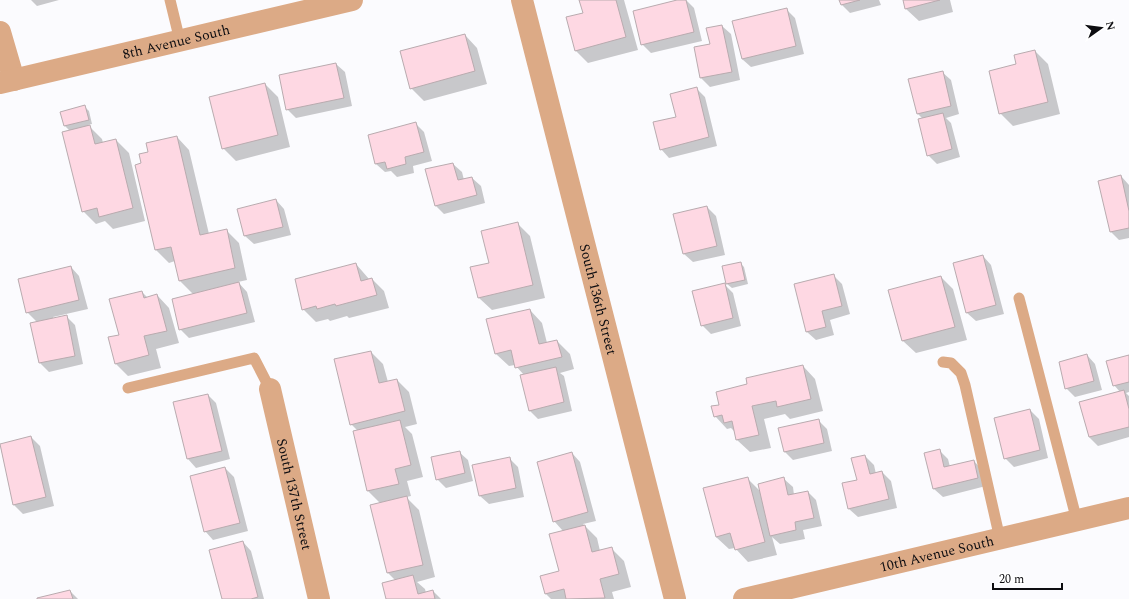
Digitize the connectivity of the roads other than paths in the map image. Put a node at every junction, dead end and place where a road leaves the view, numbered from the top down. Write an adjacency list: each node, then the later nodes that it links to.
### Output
1 (170, 0): 5 (lane)
2 (352, 0): 5 (street, 8th Avenue South)
3 (522, 0): 15 (street, South 136th Street)
4 (0, 32): 6 (street)
5 (180, 41): 6 (street, 8th Avenue South)
6 (7, 82)
7 (1019, 298): 12 (lane)
8 (943, 362): 13 (lane)
9 (128, 388): 10 (lane)
10 (270, 389): 14 (street, South 137th Street)
11 (1129, 508): 12 (street, 10th Avenue South)
12 (1077, 521): 13 (street, 10th Avenue South)
13 (1000, 539): 16 (street, 10th Avenue South)
14 (318, 599)
15 (675, 599)
16 (744, 599)

